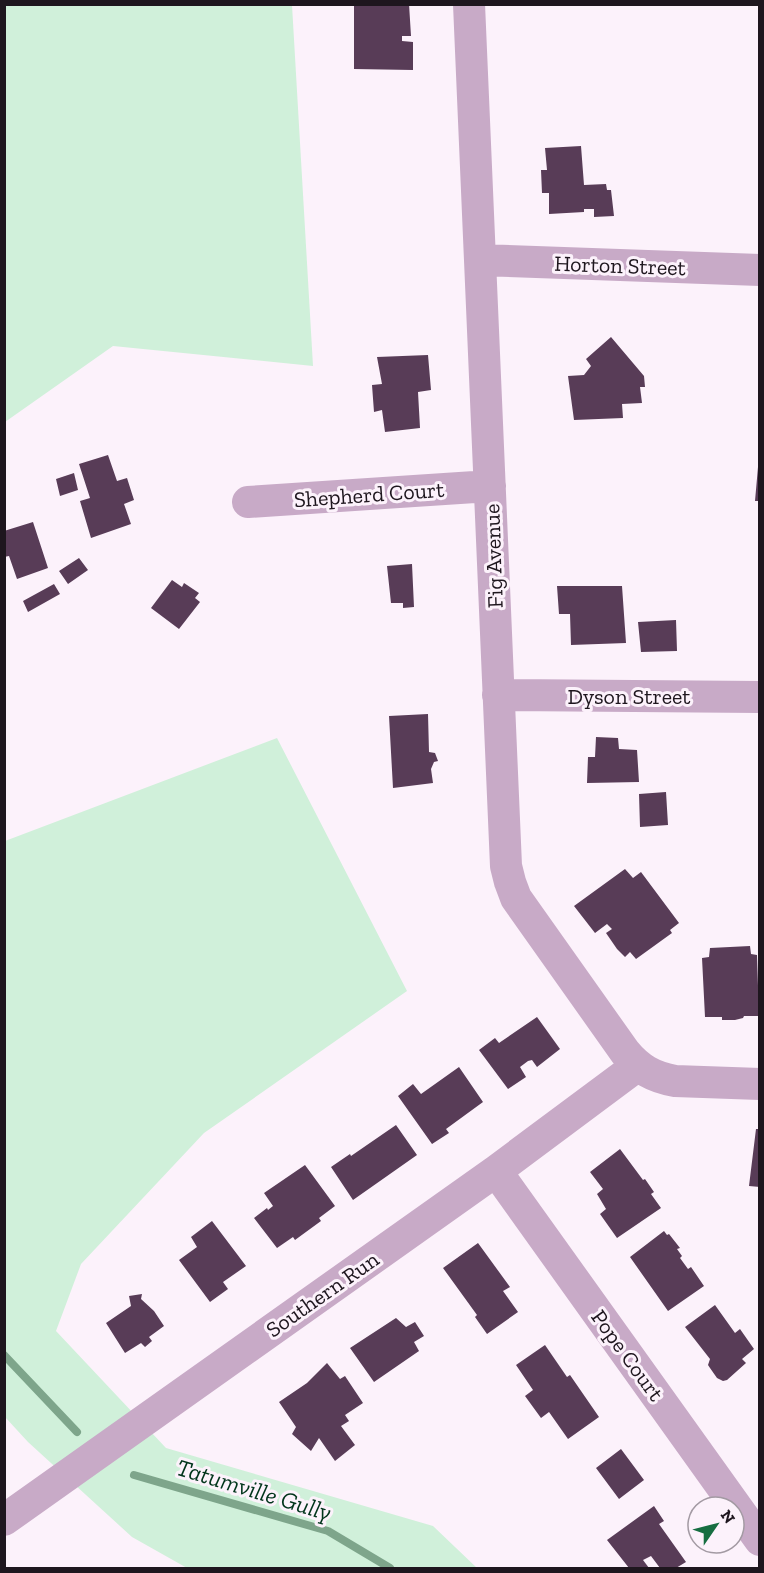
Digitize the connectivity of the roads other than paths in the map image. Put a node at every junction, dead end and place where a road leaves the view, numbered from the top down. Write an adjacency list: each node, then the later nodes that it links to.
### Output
1 (469, 4): 2 (street, Fig Avenue)
2 (480, 260): 3 (street, Horton Street); 4 (street, Fig Avenue)
3 (759, 270)
4 (490, 486): 5 (street, Shepherd Court); 6 (street, Fig Avenue)
5 (248, 502)
6 (498, 695): 7 (street, Dyson Street); 8 (street, Fig Avenue)
7 (759, 697)
8 (637, 1066): 9 (street); 10 (street, Southern Run)
9 (759, 1084)
10 (496, 1171): 11 (street, Southern Run); 12 (street, Pope Court)
11 (4, 1521)
12 (759, 1540)

